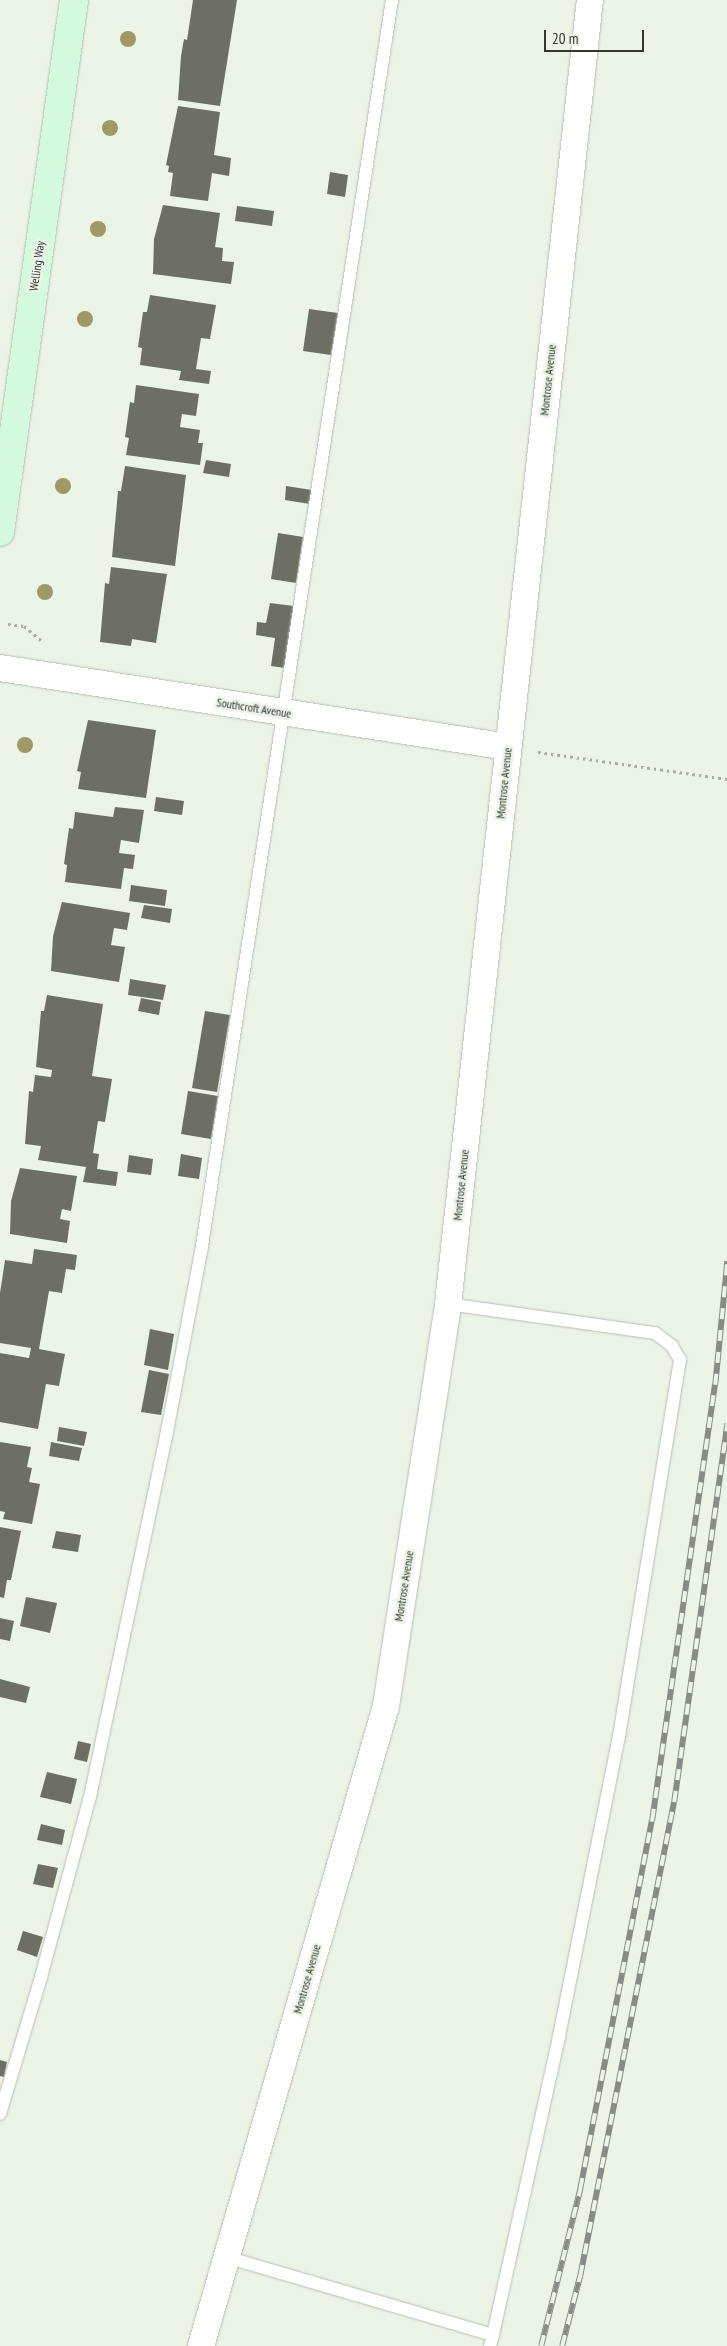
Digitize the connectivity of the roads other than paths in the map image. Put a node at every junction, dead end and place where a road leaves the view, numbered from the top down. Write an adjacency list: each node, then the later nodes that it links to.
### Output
1 (74, 0): 4 (street, Welling Way)
2 (392, 0): 6 (lane)
3 (590, 0): 7 (street, Montrose Avenue)
4 (0, 532)
5 (0, 668): 6 (street, Southcroft Avenue)
6 (284, 712): 7 (street, Southcroft Avenue); 9 (lane)
7 (508, 747): 8 (street, Montrose Avenue)
8 (448, 1304): 10 (street, Montrose Avenue); 11 (lane)
9 (0, 2114)
10 (226, 2257): 11 (lane); 12 (street, Montrose Avenue)
11 (492, 2340)
12 (201, 2346)

